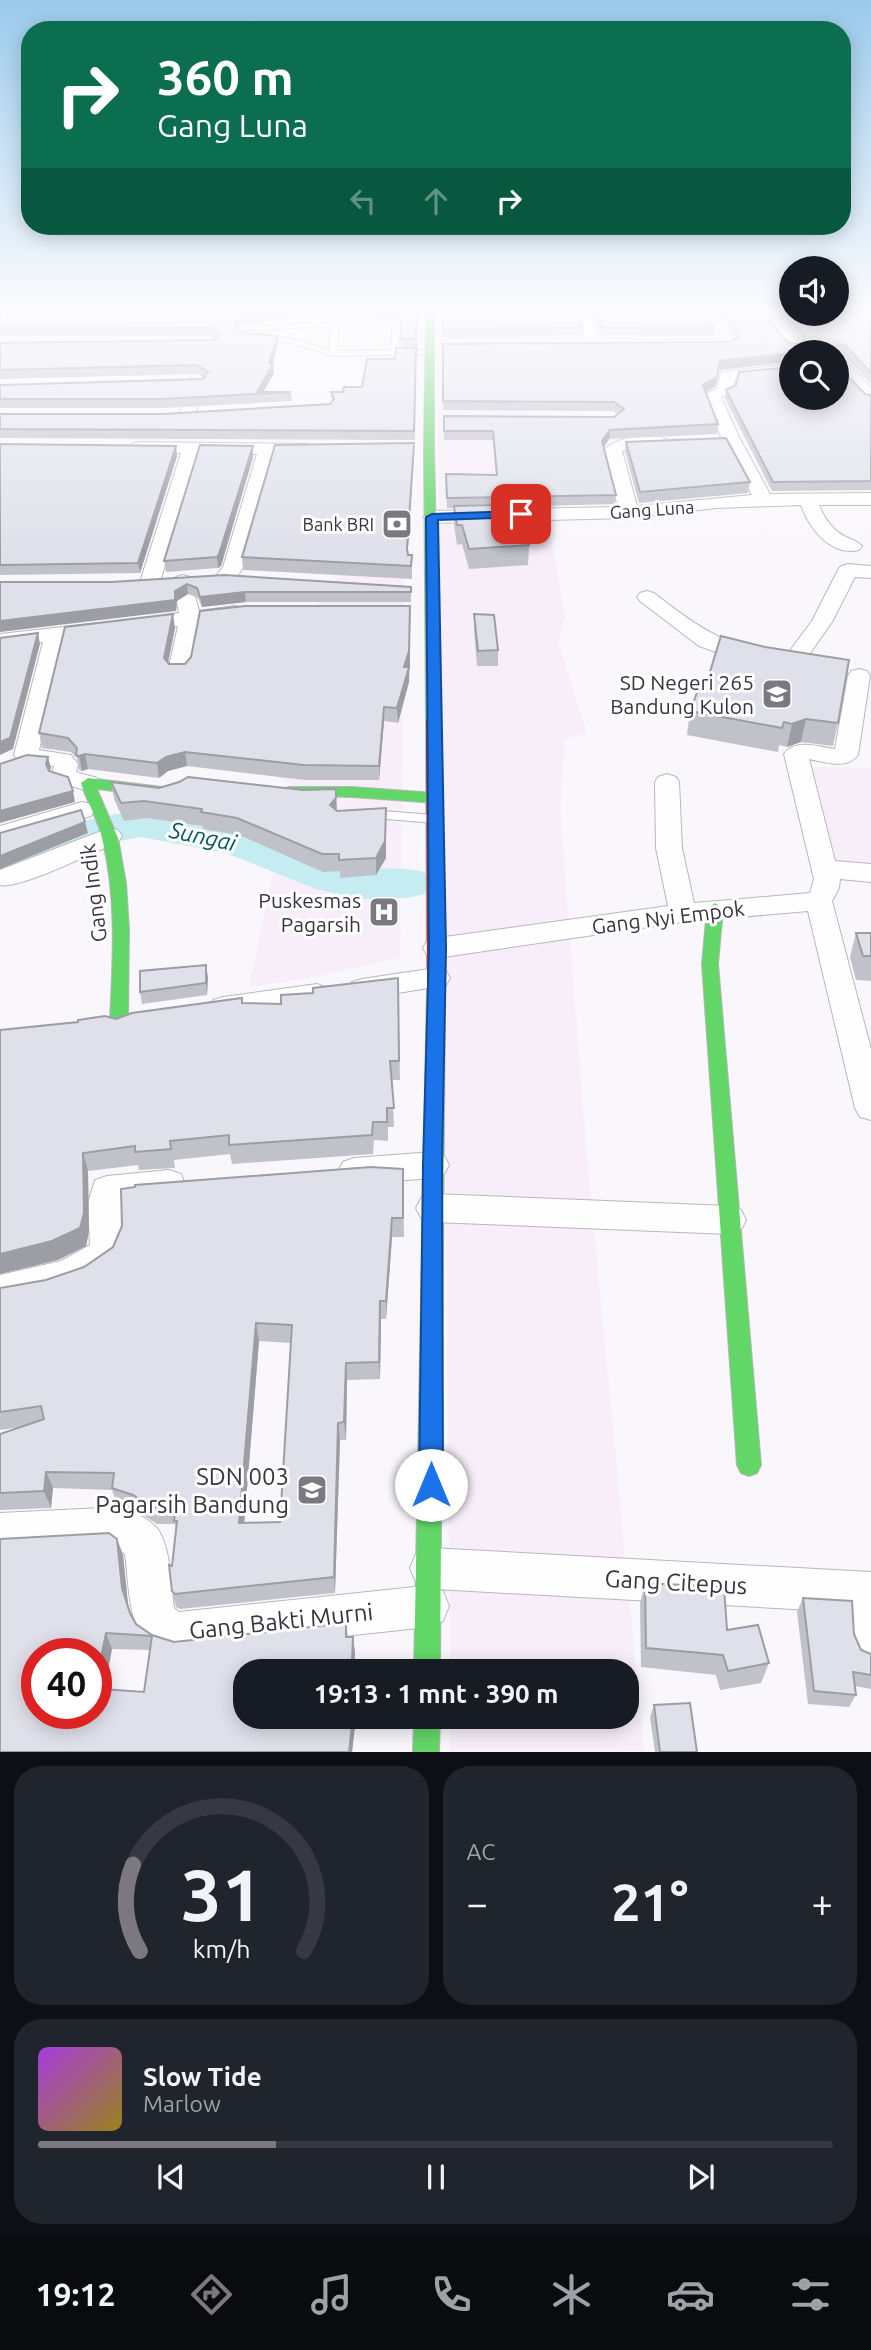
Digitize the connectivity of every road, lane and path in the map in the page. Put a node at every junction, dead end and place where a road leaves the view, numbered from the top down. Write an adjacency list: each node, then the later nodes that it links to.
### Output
1 (192, 389): 4 (street)
2 (429, 389): 5 (street)
3 (726, 389): 8 (street)
4 (164, 416)
5 (429, 418): 6 (street); 13 (street)
6 (448, 418)
7 (706, 441): 8 (street)
8 (733, 441): 17 (street)
9 (680, 442): 19 (street)
10 (119, 447): 11 (street)
11 (192, 447): 14 (street); 25 (street)
12 (408, 447): 13 (street)
13 (429, 447): 20 (street)
14 (267, 449): 15 (street); 24 (street)
15 (331, 449)
16 (871, 499): 18 (street, Gang Luna)
17 (764, 500): 18 (street, Gang Luna); 19 (street, Gang Luna)
18 (808, 500): 21 (street)
19 (629, 512): 20 (street, Gang Luna)
20 (432, 517): 27 (street)
21 (862, 544): 22 (street)
22 (848, 570): 23 (street); 34 (street)
23 (871, 572)
24 (212, 579): 25 (street); 31 (street)
25 (150, 582): 26 (street)
26 (125, 584)
27 (433, 589): 30 (street); 30 (street)
28 (647, 597): 34 (street)
29 (259, 611): 31 (street)
30 (433, 611): 41 (street)
31 (190, 619): 32 (street); 35 (street)
32 (56, 634): 33 (street); 38 (street)
33 (0, 640)
34 (791, 664): 36 (street)
35 (179, 671)
36 (865, 677): 46 (street)
37 (667, 782): 51 (street)
38 (88, 783): 39 (street); 44 (street, Gang Indik)
39 (176, 786)
40 (266, 790): 41 (street)
41 (436, 798): 43 (street)
42 (351, 815): 43 (lane)
43 (436, 819): 52 (street)
44 (105, 825): 45 (street); 48 (street); 55 (street, Gang Indik)
45 (0, 834)
46 (824, 869): 47 (street); 49 (street)
47 (871, 873)
48 (5, 878)
49 (819, 901): 50 (street, Gang Nyi Empok); 56 (street)
50 (715, 909): 51 (street, Gang Nyi Empok); 61 (street)
51 (683, 913): 52 (street, Gang Nyi Empok)
52 (438, 948): 53 (street)
53 (436, 978): 54 (street); 57 (street)
54 (192, 1012)
55 (118, 1021)
56 (871, 1108)
57 (433, 1165): 58 (street); 60 (street)
58 (330, 1172)
59 (192, 1182): 62 (street)
60 (433, 1208): 61 (street); 65 (street)
61 (729, 1220): 63 (street)
62 (0, 1290)
63 (749, 1465)
64 (0, 1533): 65 (street, Gang Bakti Murni)
65 (429, 1587): 66 (street, Gang Citepus); 68 (street)
66 (869, 1593): 67 (street, Gang Citepus)
67 (871, 1647)
68 (428, 1659)
69 (427, 1729): 70 (street)
70 (426, 1752)

